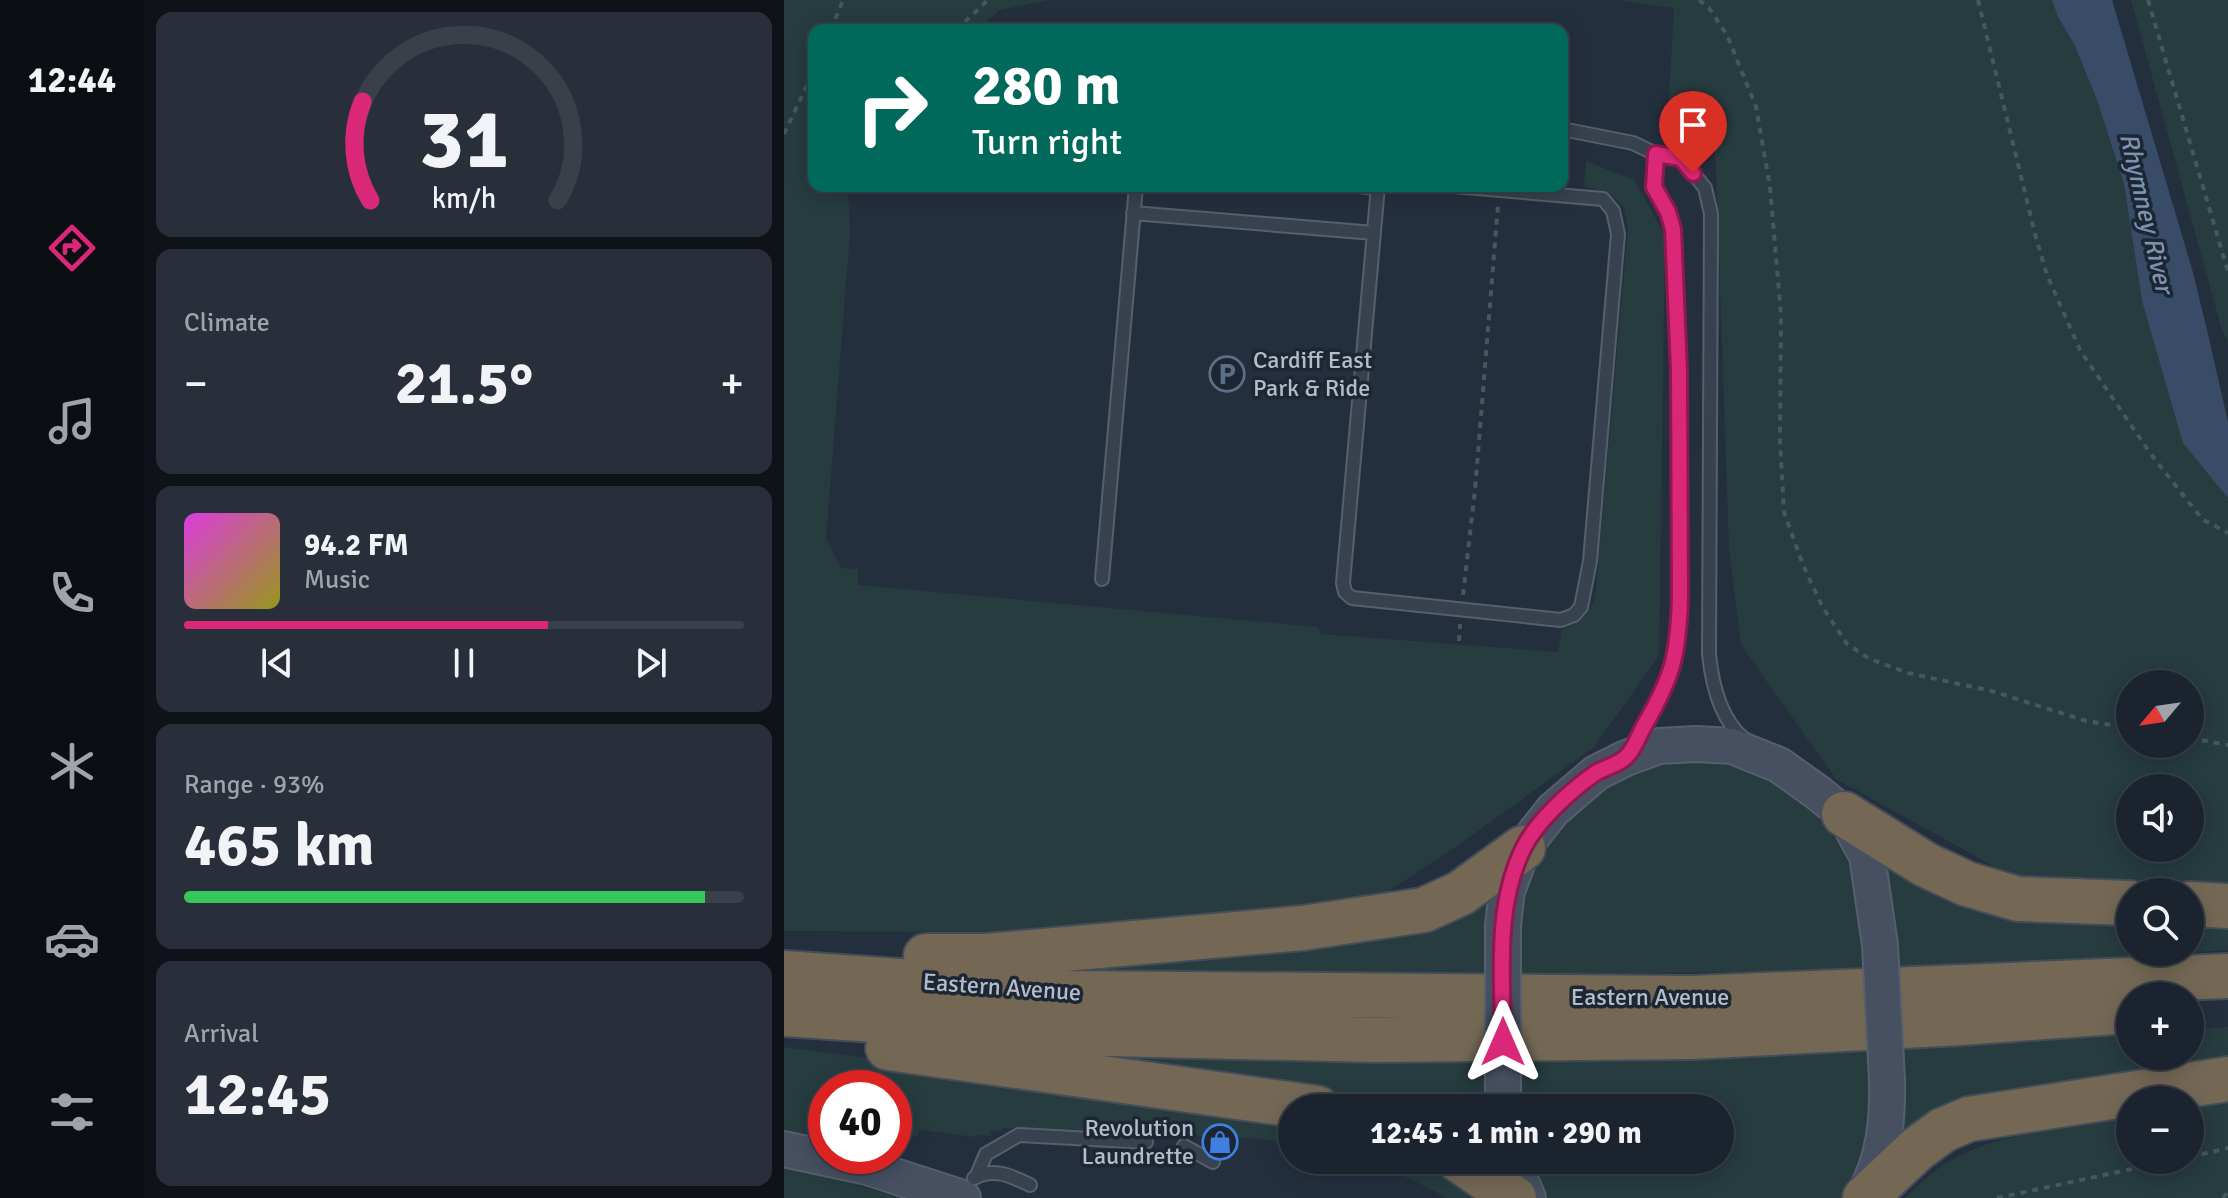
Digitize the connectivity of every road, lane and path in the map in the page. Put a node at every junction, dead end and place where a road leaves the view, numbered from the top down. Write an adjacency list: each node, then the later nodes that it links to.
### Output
1 (843, 0): 6 (path)
2 (988, 0): 7 (path)
3 (1699, 0): 23 (path)
4 (1978, 0): 19 (path)
5 (2148, 0): 18 (path)
6 (833, 24)
7 (962, 24)
8 (808, 84): 10 (path)
9 (1568, 130): 11 (lane)
10 (784, 134)
11 (1656, 154): 26 (lane); 27 (lane)
12 (1135, 192): 16 (lane)
13 (1378, 192): 17 (lane)
14 (1499, 192): 21 (path)
15 (1522, 192): 21 (lane)
16 (1133, 213): 17 (lane); 20 (lane)
17 (1374, 233): 21 (lane)
18 (2228, 272)
19 (2228, 533)
20 (1102, 579)
21 (1461, 610): 22 (path)
22 (1459, 641)
23 (2116, 726)
24 (2204, 741): 25 (path)
25 (2228, 745)
26 (1626, 758): 27 (street); 29 (street)
27 (1771, 762): 28 (street)
28 (1844, 814): 30 (highway); 58 (street, bridge)
29 (1523, 848): 33 (highway); 42 (street, bridge)
30 (2116, 902)
31 (2204, 905): 32 (highway)
32 (2228, 906)
33 (784, 961)
34 (784, 973): 35 (highway, Eastern Avenue)
35 (2228, 976)
36 (2228, 1004): 37 (highway)
37 (2204, 1006)
38 (2116, 1012): 39 (highway, Eastern Avenue)
39 (784, 1014)
40 (784, 1028): 43 (highway)
41 (2228, 1079): 58 (highway)
42 (1503, 1094)
43 (1278, 1102)
44 (1146, 1142): 54 (lane)
45 (1184, 1146): 49 (lane)
46 (2228, 1148): 48 (path)
47 (784, 1149): 54 (street)
48 (2204, 1154)
49 (1213, 1162)
50 (2116, 1172): 59 (path)
51 (1479, 1174): 56 (highway)
52 (1518, 1174): 57 (street)
53 (1030, 1185): 54 (lane)
54 (965, 1189)
55 (2228, 1192): 60 (path)
56 (1514, 1198)
57 (1528, 1198)
58 (1864, 1198)
59 (1997, 1198)
60 (2223, 1198)

